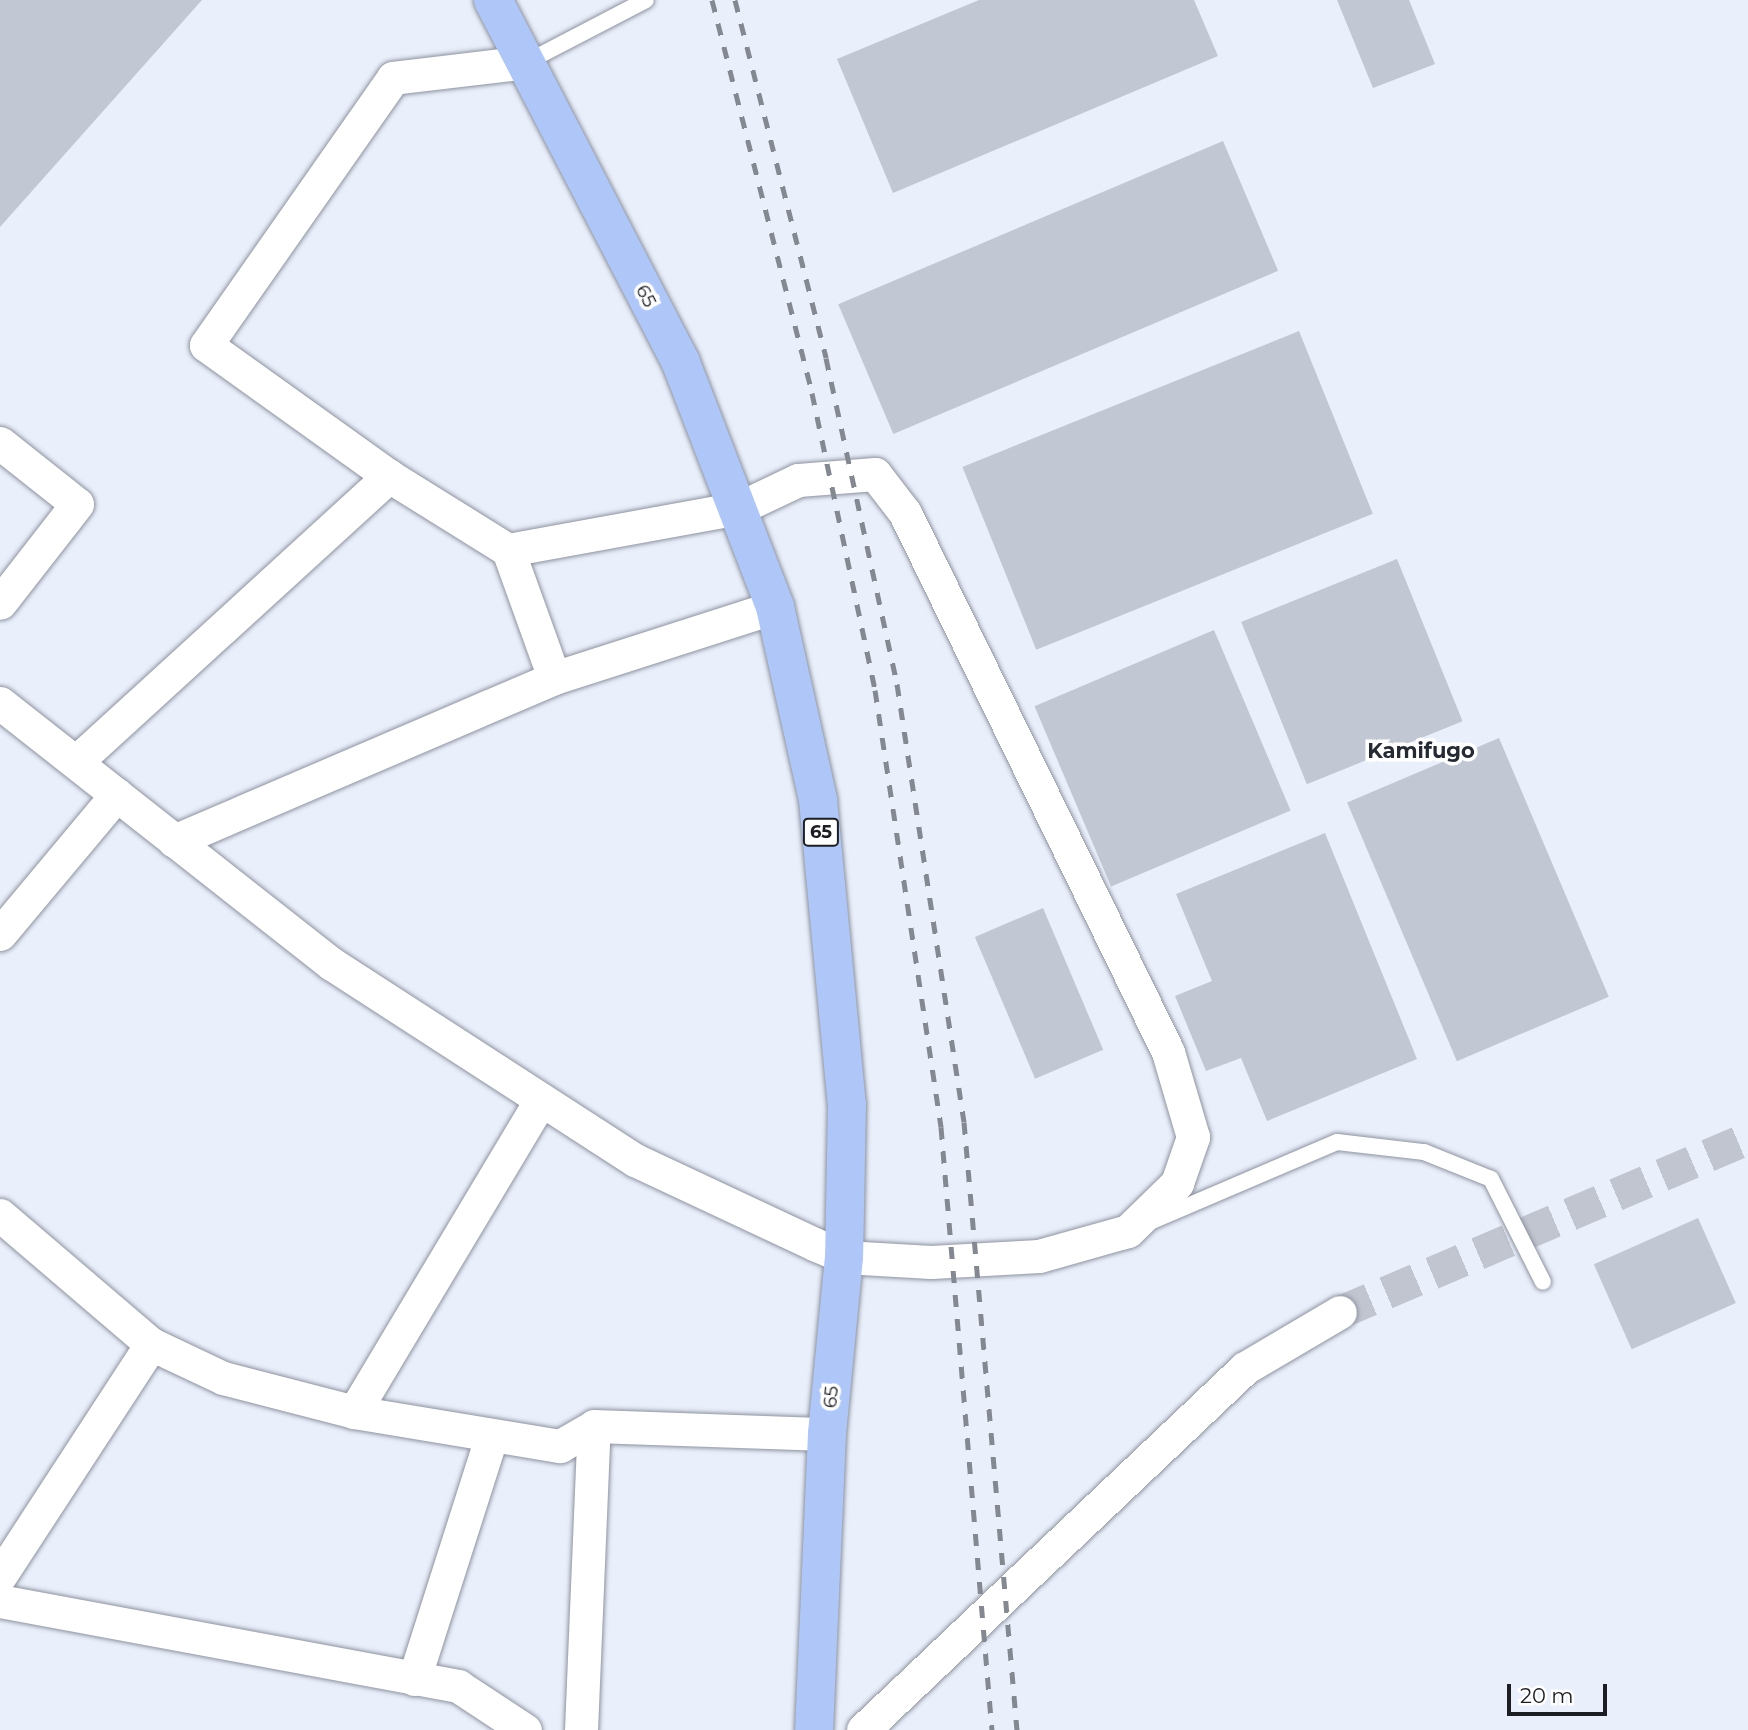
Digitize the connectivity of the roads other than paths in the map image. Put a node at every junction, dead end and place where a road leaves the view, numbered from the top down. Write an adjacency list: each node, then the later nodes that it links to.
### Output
1 (494, 0): 3 (main road, 65 / 65)
2 (646, 0): 3 (lane)
3 (527, 62): 5 (street); 6 (main road, 65 / 65)
4 (0, 443): 8 (street)
5 (389, 477): 7 (street); 12 (street)
6 (739, 508): 7 (street); 9 (main road, 65 / 65); 18 (street)
7 (508, 550): 10 (street)
8 (0, 603)
9 (775, 607): 10 (street); 19 (main road, 65 / 65)
10 (554, 678): 14 (street)
11 (0, 703): 12 (street)
12 (77, 761): 13 (street)
13 (117, 794): 14 (street); 15 (street)
14 (174, 841): 16 (street)
15 (0, 934)
16 (541, 1100): 19 (street); 23 (street)
17 (0, 1215): 22 (street)
18 (1128, 1231): 19 (street); 20 (lane)
19 (844, 1257): 25 (main road, 65 / 65)
20 (1543, 1282)
21 (1340, 1312): 33 (street)
22 (151, 1344): 23 (street); 27 (street)
23 (354, 1412): 26 (street)
24 (594, 1426): 25 (street); 26 (street); 31 (street)
25 (827, 1434): 32 (main road, 65 / 65)
26 (492, 1435): 29 (street)
27 (0, 1576)
28 (0, 1601): 29 (street)
29 (414, 1679): 30 (street)
30 (525, 1730)
31 (581, 1730)
32 (814, 1730)
33 (863, 1730)

